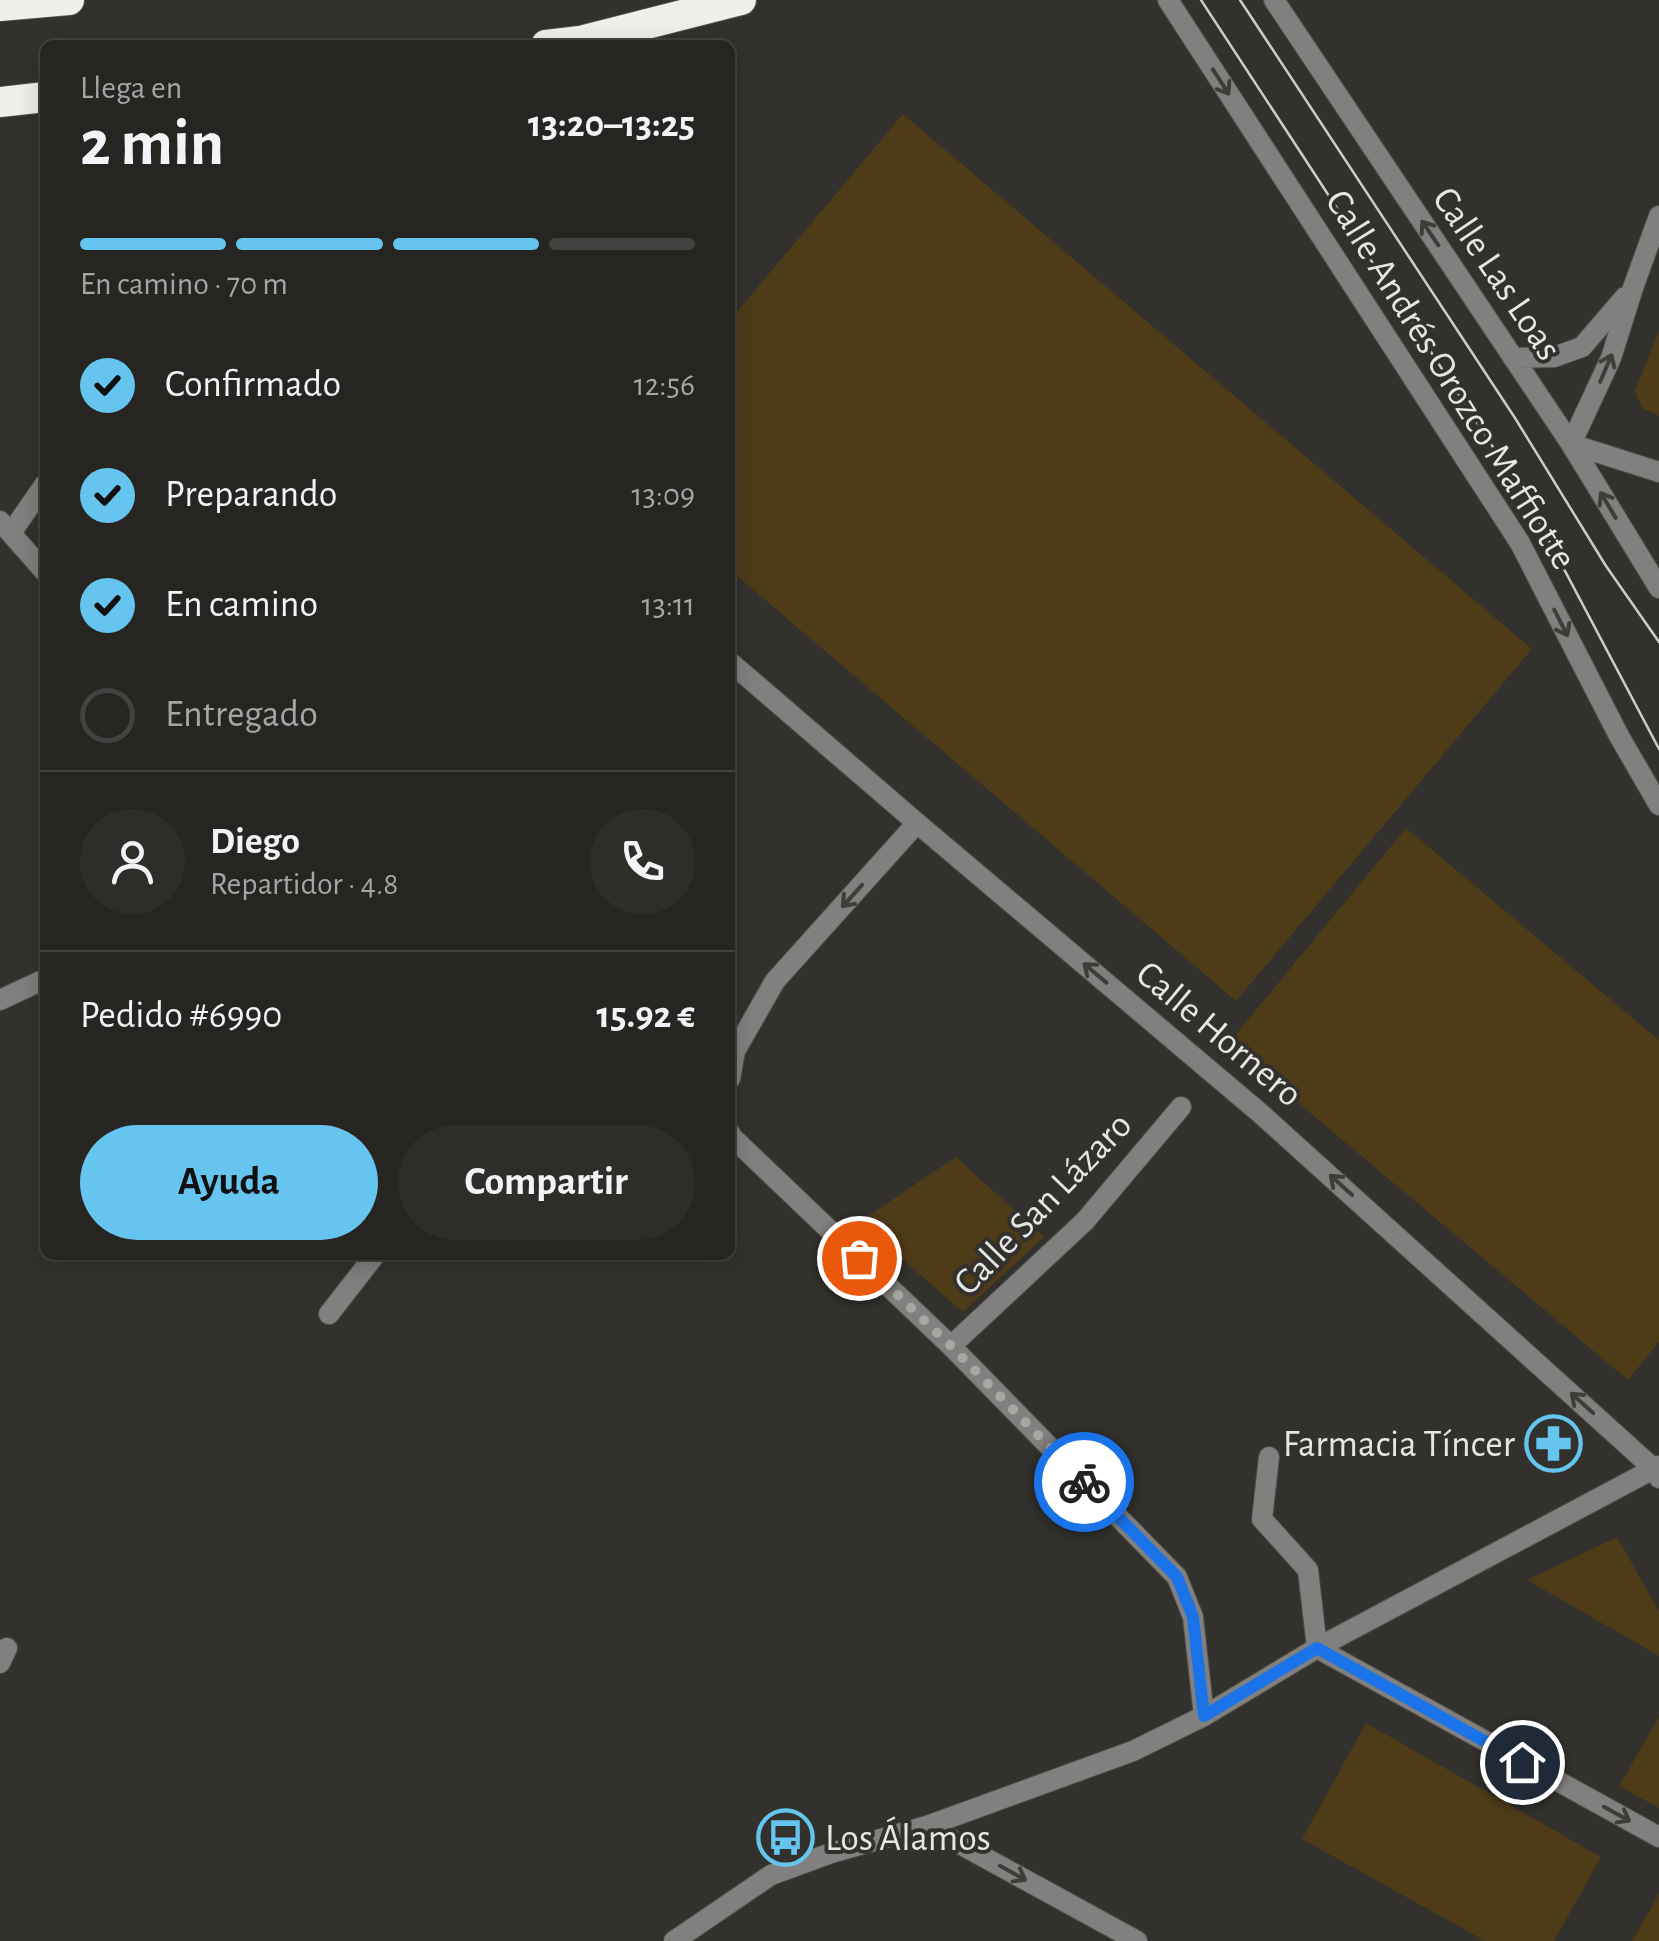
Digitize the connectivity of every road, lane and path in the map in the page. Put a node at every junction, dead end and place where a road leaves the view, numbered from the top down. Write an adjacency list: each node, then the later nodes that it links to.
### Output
1 (70, 0): 5 (highway)
2 (741, 0): 6 (highway)
3 (1168, 0): 19 (street, Calle Andrés Orozco Maffiotte, one-way to 19)
4 (1274, 0): 11 (street, Calle Las Loas, one-way to 4)
5 (0, 6)
6 (584, 40)
7 (40, 98): 8 (highway)
8 (0, 102)
9 (1659, 216): 10 (street)
10 (1632, 288): 11 (street); 12 (street, one-way to 10)
11 (1513, 358): 12 (street, Calle Las Loas)
12 (1571, 444): 13 (street); 17 (street, Calle Las Loas, one-way to 12)
13 (1659, 472)
14 (40, 490): 15 (street)
15 (6, 527): 16 (street)
16 (40, 566)
17 (1659, 588)
18 (735, 666): 20 (street, Calle Hornero)
19 (1659, 805)
20 (917, 823): 23 (street, one-way to 23); 30 (street, Calle Hornero, one-way to 20)
21 (40, 981): 22 (street)
22 (0, 1000)
23 (735, 1056)
24 (1181, 1107): 28 (street, Calle San Lázaro)
25 (735, 1141): 28 (street)
26 (371, 1260): 27 (street)
27 (329, 1314)
28 (951, 1346): 32 (street)
29 (1268, 1457): 31 (street)
30 (1658, 1471): 31 (street)
31 (1317, 1648): 32 (street); 34 (street, one-way to 34)
32 (1204, 1716): 33 (street)
33 (927, 1826): 35 (street); 36 (street, one-way to 36)
34 (1659, 1837)
35 (674, 1941)
36 (1137, 1941)

